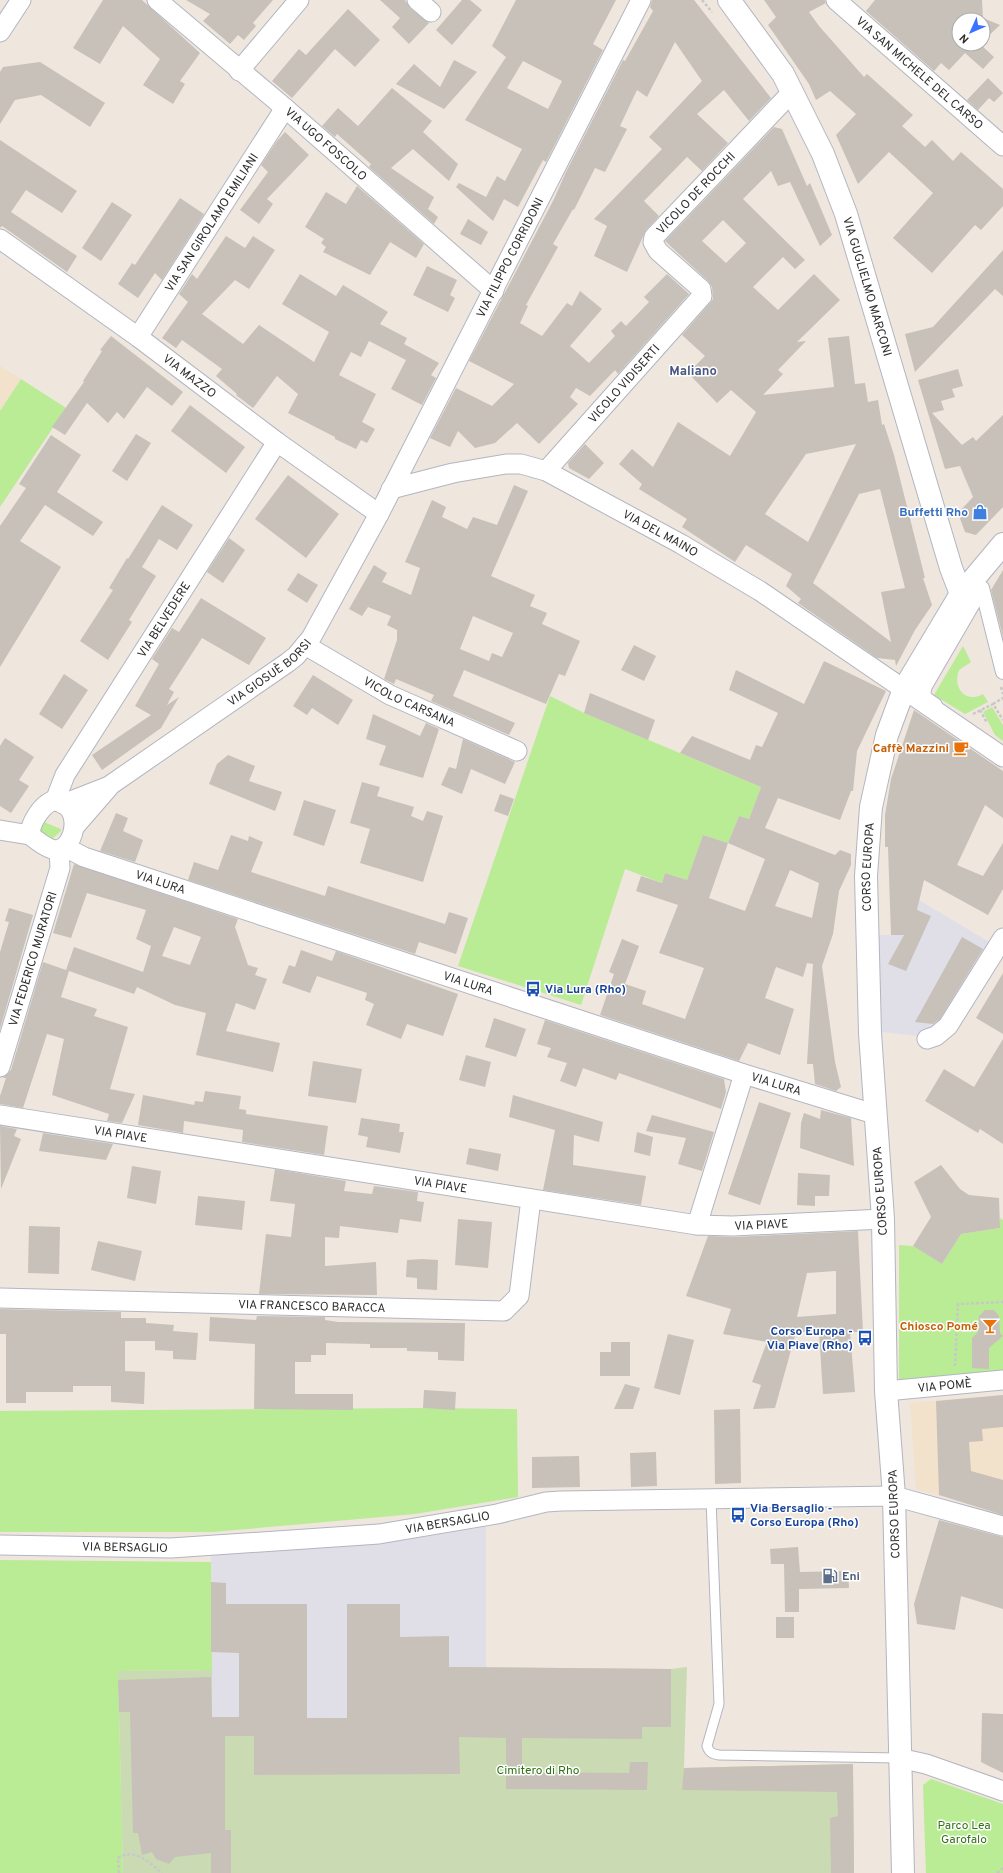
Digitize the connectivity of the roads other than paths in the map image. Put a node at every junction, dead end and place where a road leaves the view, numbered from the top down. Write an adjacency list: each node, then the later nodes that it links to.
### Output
1 (20, 0): 7 (street)
2 (157, 0): 8 (street, VIA UGO FOSCOLO)
3 (298, 0): 8 (street)
4 (641, 0): 13 (street, VIA FILIPPO CORRIDONI)
5 (729, 0): 9 (main road, VIA GUGLIELMO MARCONI)
6 (836, 0): 11 (street, VIA SAN MICHELE DEL CARSO)
7 (0, 32)
8 (239, 70): 10 (street, VIA UGO FOSCOLO)
9 (793, 91): 14 (street, VICOLO DE ROCCHI); 21 (main road, VIA GUGLIELMO MARCONI)
10 (285, 108): 13 (street, VIA UGO FOSCOLO); 15 (street, VIA SAN GIROLAMO EMILIANI)
11 (1003, 146)
12 (0, 239): 15 (street, VIA MAZZO)
13 (494, 291): 18 (street, VIA FILIPPO CORRIDONI)
14 (702, 296): 17 (street, VICOLO VIDISERTI)
15 (138, 337): 16 (street, VIA MAZZO)
16 (277, 442): 19 (street, VIA MAZZO); 29 (street, VIA BELVEDERE)
17 (546, 471): 18 (street, VIA DEL MAINO); 24 (street, VIA DEL MAINO)
18 (390, 489): 19 (street, VIA FILIPPO CORRIDONI)
19 (379, 514): 22 (street, VIA GIOSUÈ BORSI)
20 (1003, 544): 21 (main road, CORSO EUROPA)
21 (961, 594): 24 (main road, CORSO EUROPA)
22 (305, 645): 25 (street, VICOLO CARSANA); 28 (street, VIA GIOSUÈ BORSI)
23 (1003, 672): 26 (street)
24 (904, 689): 27 (street, VIA DEL MAINO); 38 (main road, CORSO EUROPA)
25 (517, 751)
26 (1003, 751)
27 (1003, 757)
28 (109, 786): 29 (street, VIA GIOSUÈ BORSI); 30 (street, VIA GIOSUÈ BORSI)
29 (59, 803): 30 (street); 32 (street)
30 (76, 825): 33 (street)
31 (0, 830): 32 (street)
32 (30, 835): 33 (street)
33 (62, 848): 36 (street, VIA FEDERICO MURATORI); 37 (street, VIA LURA)
34 (1003, 938): 35 (street)
35 (927, 1038)
36 (0, 1068)
37 (744, 1074): 38 (street, VIA LURA); 42 (street)
38 (874, 1114): 41 (main road, CORSO EUROPA)
39 (0, 1115): 40 (street, VIA PIAVE)
40 (531, 1199): 42 (street, VIA PIAVE); 43 (street, VIA FRANCESCO BARACCA)
41 (883, 1219): 42 (street, VIA PIAVE); 45 (main road, CORSO EUROPA)
42 (697, 1225)
43 (0, 1298)
44 (1003, 1380): 45 (street, VIA POMÈ)
45 (886, 1391): 46 (main road, CORSO EUROPA)
46 (894, 1496): 47 (street, VIA BERSAGLIO); 48 (street, VIA BERSAGLIO); 50 (main road, CORSO EUROPA)
47 (711, 1499): 49 (street, VIA BERSAGLIO); 50 (lane)
48 (1003, 1526)
49 (0, 1545)
50 (899, 1758): 51 (street); 52 (main road, CORSO EUROPA)
51 (1003, 1791)
52 (903, 1873)

